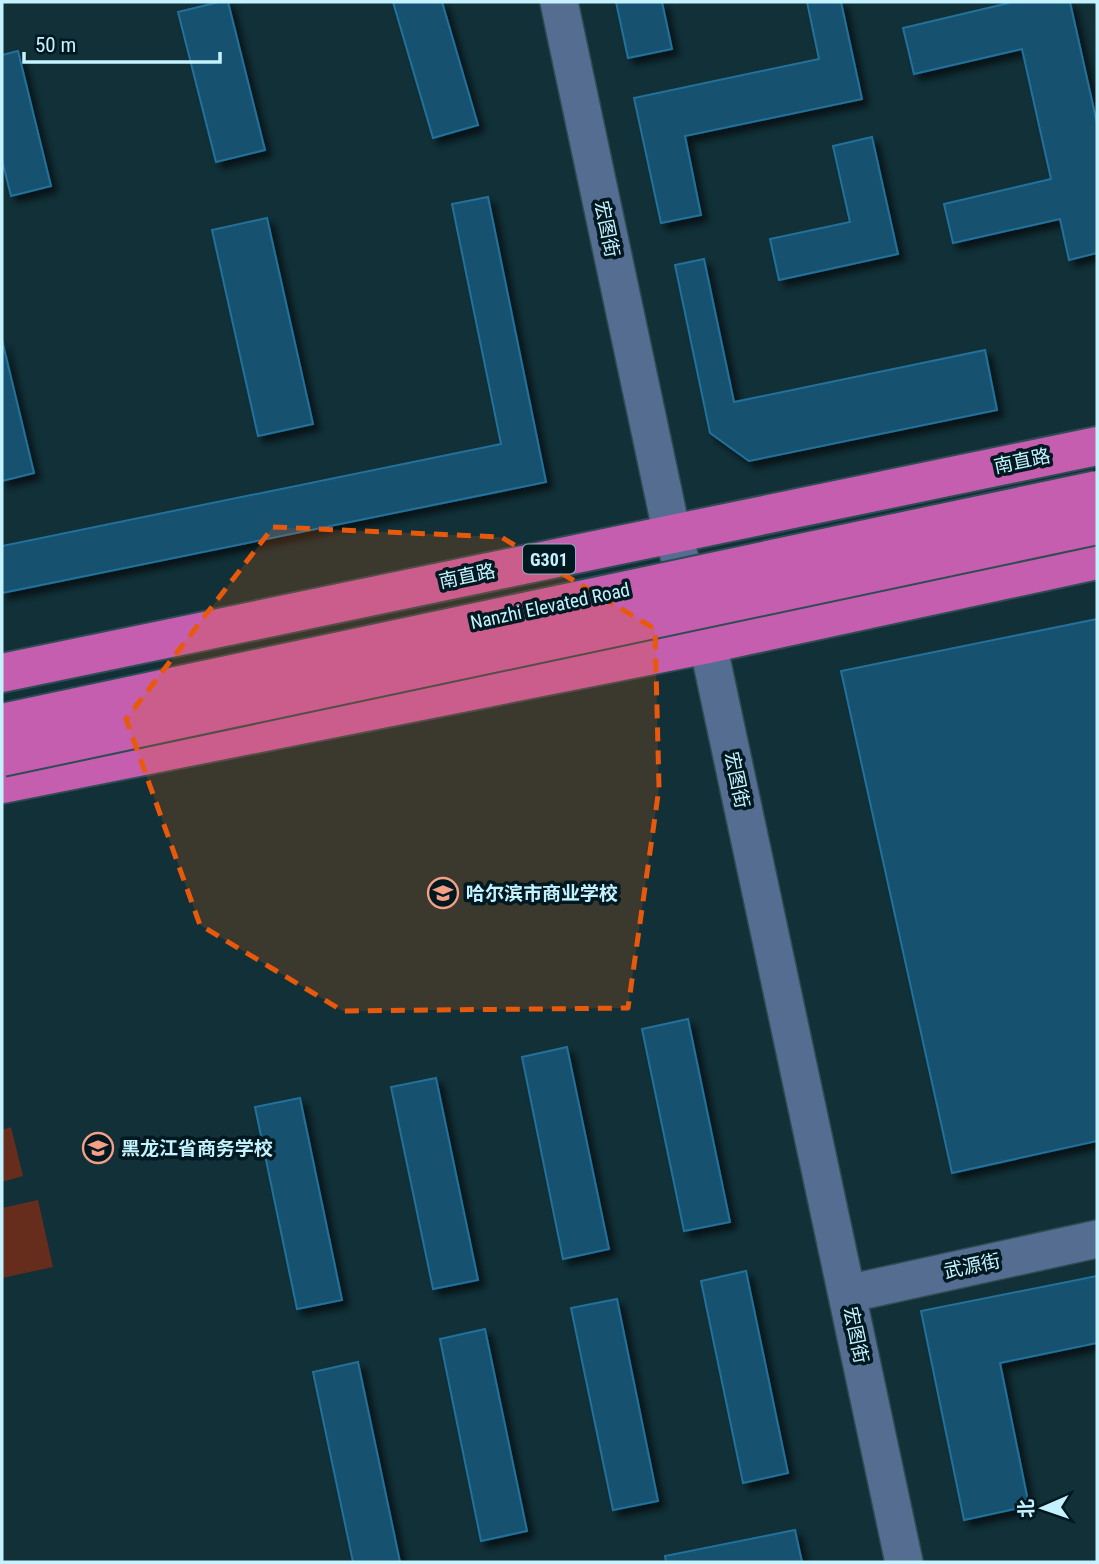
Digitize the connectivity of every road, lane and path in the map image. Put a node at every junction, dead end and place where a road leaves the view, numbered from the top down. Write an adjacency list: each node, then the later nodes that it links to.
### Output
1 (559, 2): 5 (street, 宏图街)
2 (1097, 446): 5 (highway, 南直路 / G301)
3 (1097, 490): 9 (highway, Nanzhi Elevated Road, bridge)
4 (1097, 525): 10 (highway, Nanzhi Elevated Road, bridge)
5 (672, 534): 7 (street, 宏图街); 8 (highway, 南直路 / G301)
6 (1097, 560): 7 (highway)
7 (708, 644): 11 (highway); 13 (street, 宏图街)
8 (2, 673)
9 (2, 723)
10 (2, 757)
11 (2, 784)
12 (1097, 1239): 13 (street, 武源街)
13 (847, 1294): 14 (street, 宏图街)
14 (904, 1562)

